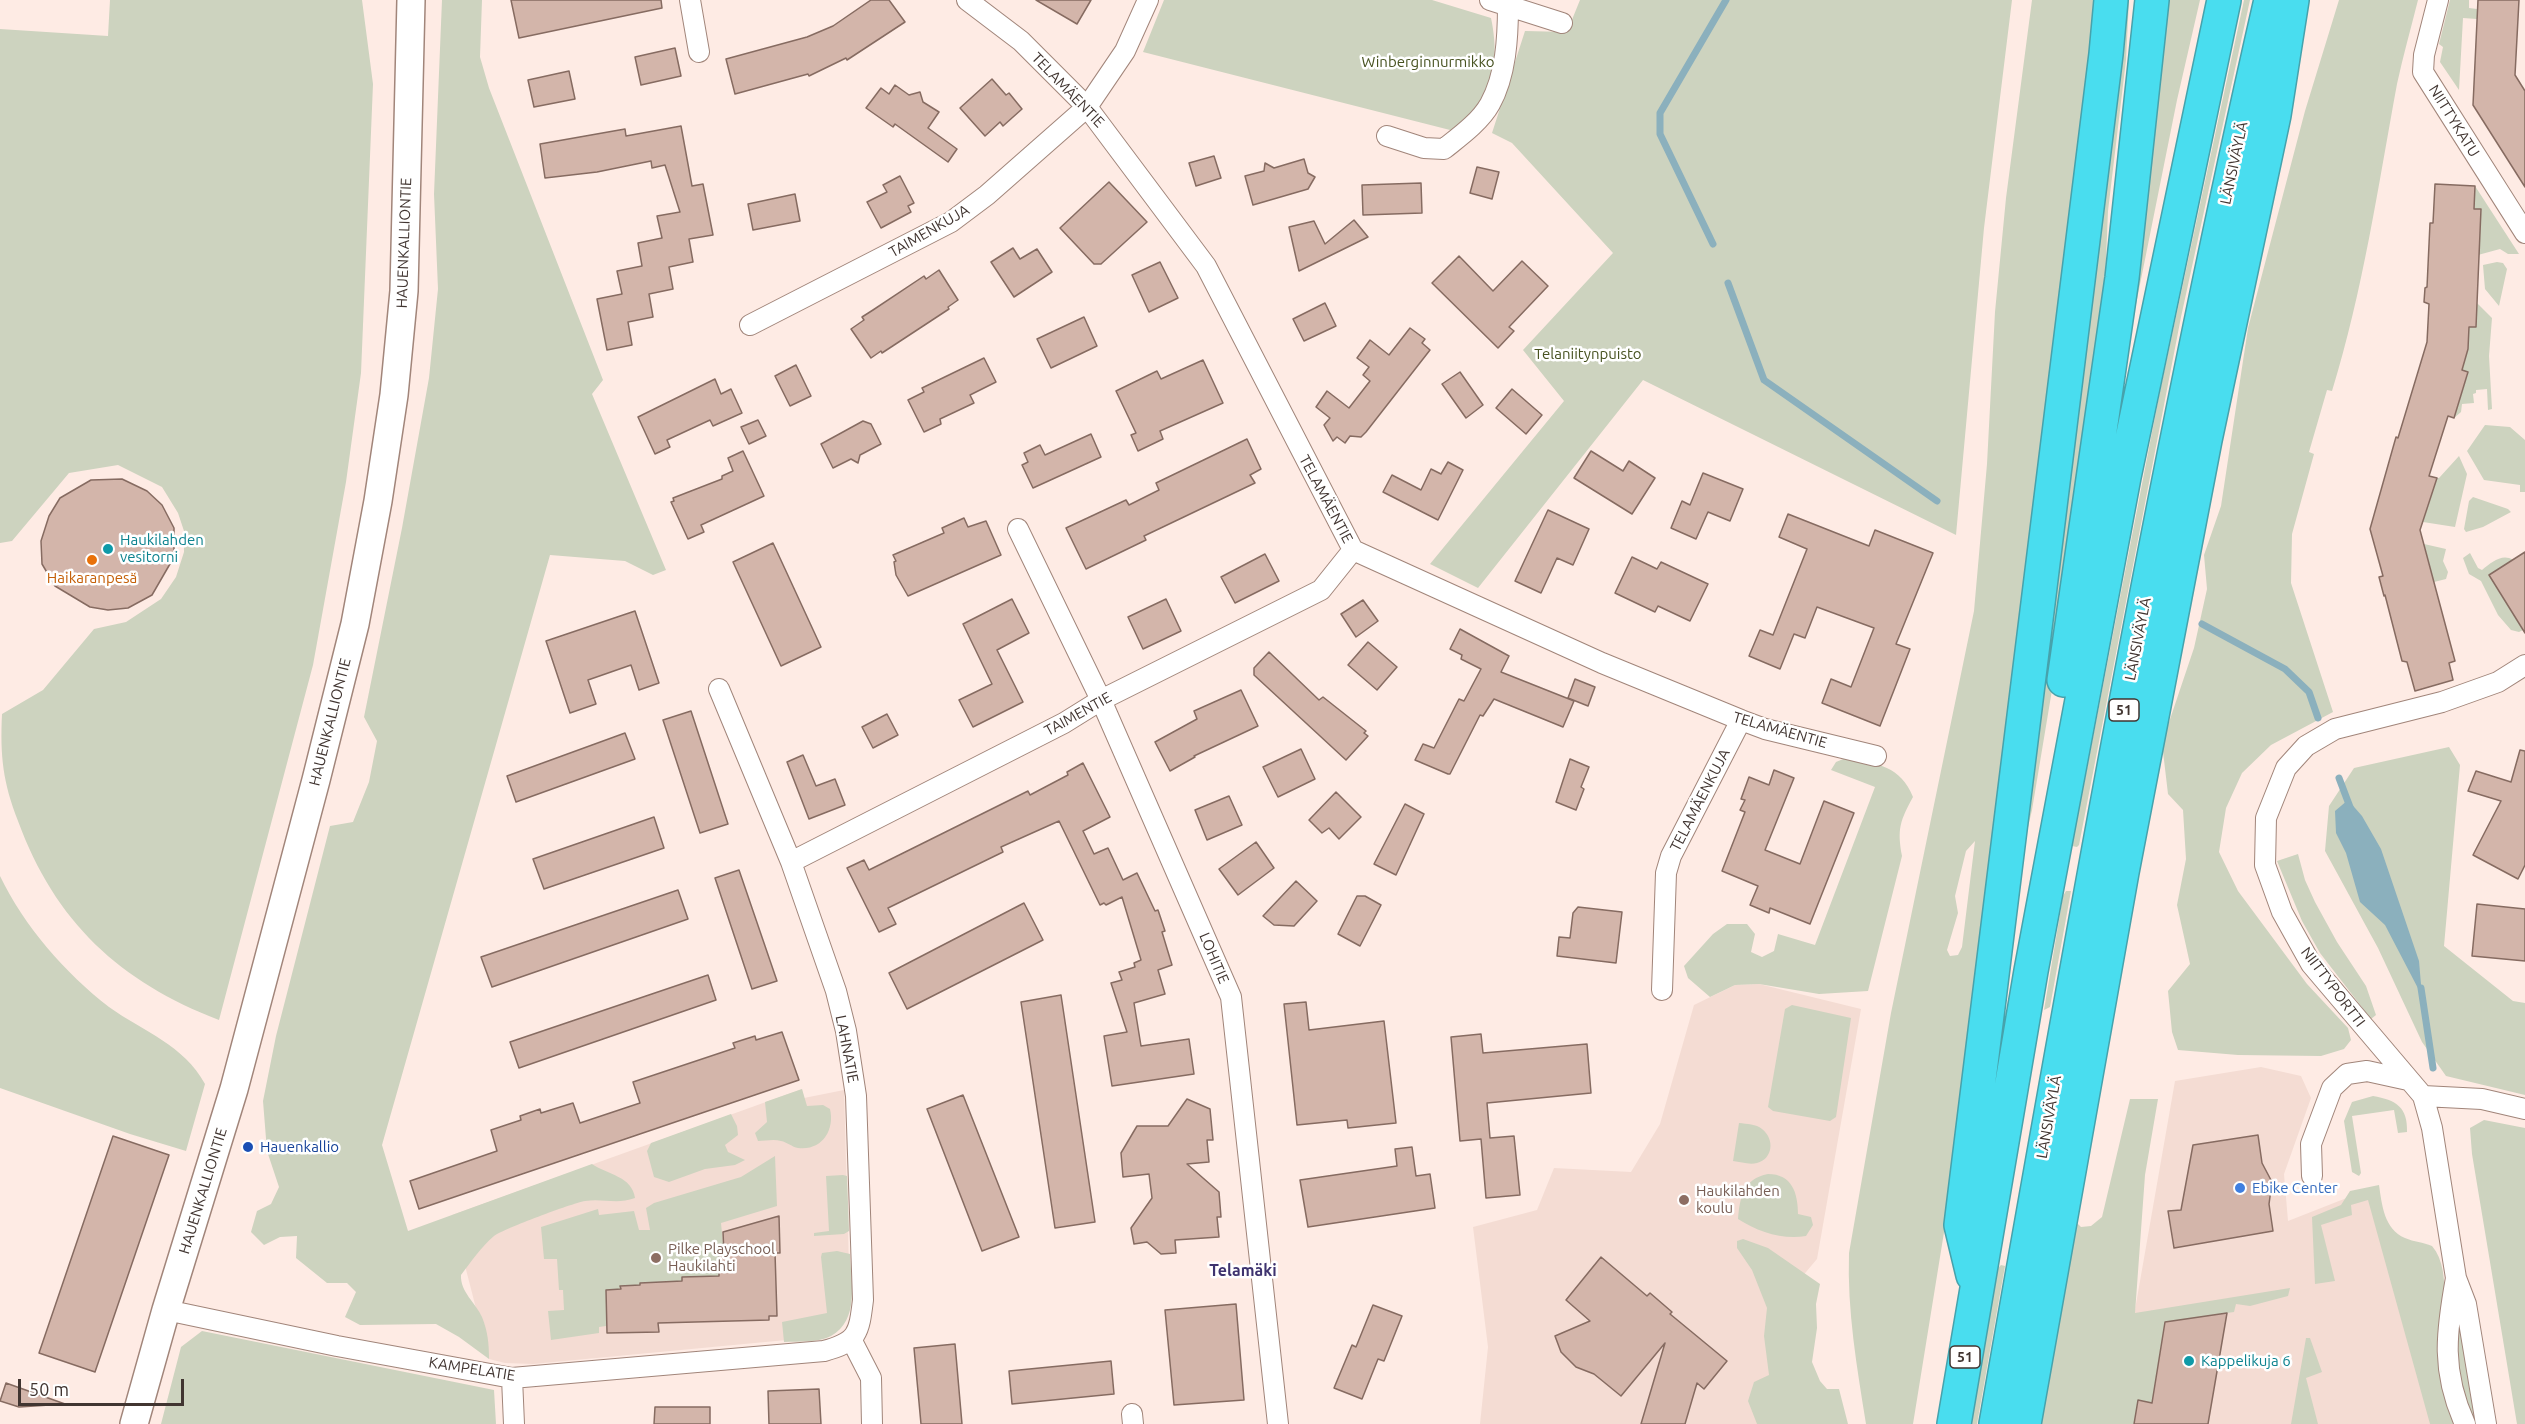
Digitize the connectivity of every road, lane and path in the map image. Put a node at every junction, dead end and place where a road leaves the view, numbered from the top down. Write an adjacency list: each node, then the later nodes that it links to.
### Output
1 (411, 0): 36 (main road, HAUENKALLIONTIE)
2 (690, 0): 14 (street)
3 (967, 0): 15 (street, TELAMÄENTIE)
4 (1148, 0): 15 (street, TAIMENKUJA)
5 (2111, 0): 35 (highway)
6 (2224, 0): 28 (highway, 51)
7 (2271, 0): 44 (highway, LÄNSIVÄYLÄ / 51)
8 (2292, 0): 16 (highway)
9 (2309, 0): 16 (highway)
10 (2438, 0): 18 (street, NIITTYKATU)
11 (1499, 3): 13 (street); 17 (street)
12 (2150, 10): 28 (highway)
13 (1562, 23)
14 (699, 52)
15 (1087, 107): 19 (street, TAIMENKUJA); 21 (street, TELAMÄENTIE)
16 (2274, 115): 45 (highway)
17 (1387, 136)
18 (2525, 233)
19 (750, 326)
20 (1018, 529): 24 (street, LOHITIE)
21 (1353, 550): 24 (street, TAIMENTIE); 25 (street, TELAMÄENTIE)
22 (2525, 665): 30 (street, NIITTYPORTTI)
23 (719, 689): 27 (street, LAHNATIE)
24 (1101, 700): 27 (street, TAIMENTIE); 42 (street, LOHITIE)
25 (1741, 720): 26 (street, TELAMÄENTIE); 29 (street, TELAMÄENKUJA)
26 (1876, 756)
27 (791, 862): 37 (street, LAHNATIE)
28 (2031, 971): 35 (highway, 51)
29 (1662, 990)
30 (2408, 1080): 31 (street, NIITTYPORTTI); 33 (street)
31 (2423, 1096): 32 (street); 34 (street, NIITTYPORTTI)
32 (2525, 1109)
33 (2312, 1176)
34 (2456, 1278): 46 (street, NIITTYPORTTI); 47 (street, NIITTYPORTTI)
35 (1976, 1290): 43 (highway, 51)
36 (166, 1310): 38 (street, KAMPELATIE); 39 (main road, HAUENKALLIONTIE)
37 (851, 1340): 38 (street, KAMPELATIE); 41 (street)
38 (512, 1378): 40 (street)
39 (134, 1424)
40 (514, 1424)
41 (872, 1424)
42 (1278, 1424)
43 (1954, 1424)
44 (1996, 1424)
45 (2024, 1424)
46 (2465, 1424)
47 (2486, 1424)

